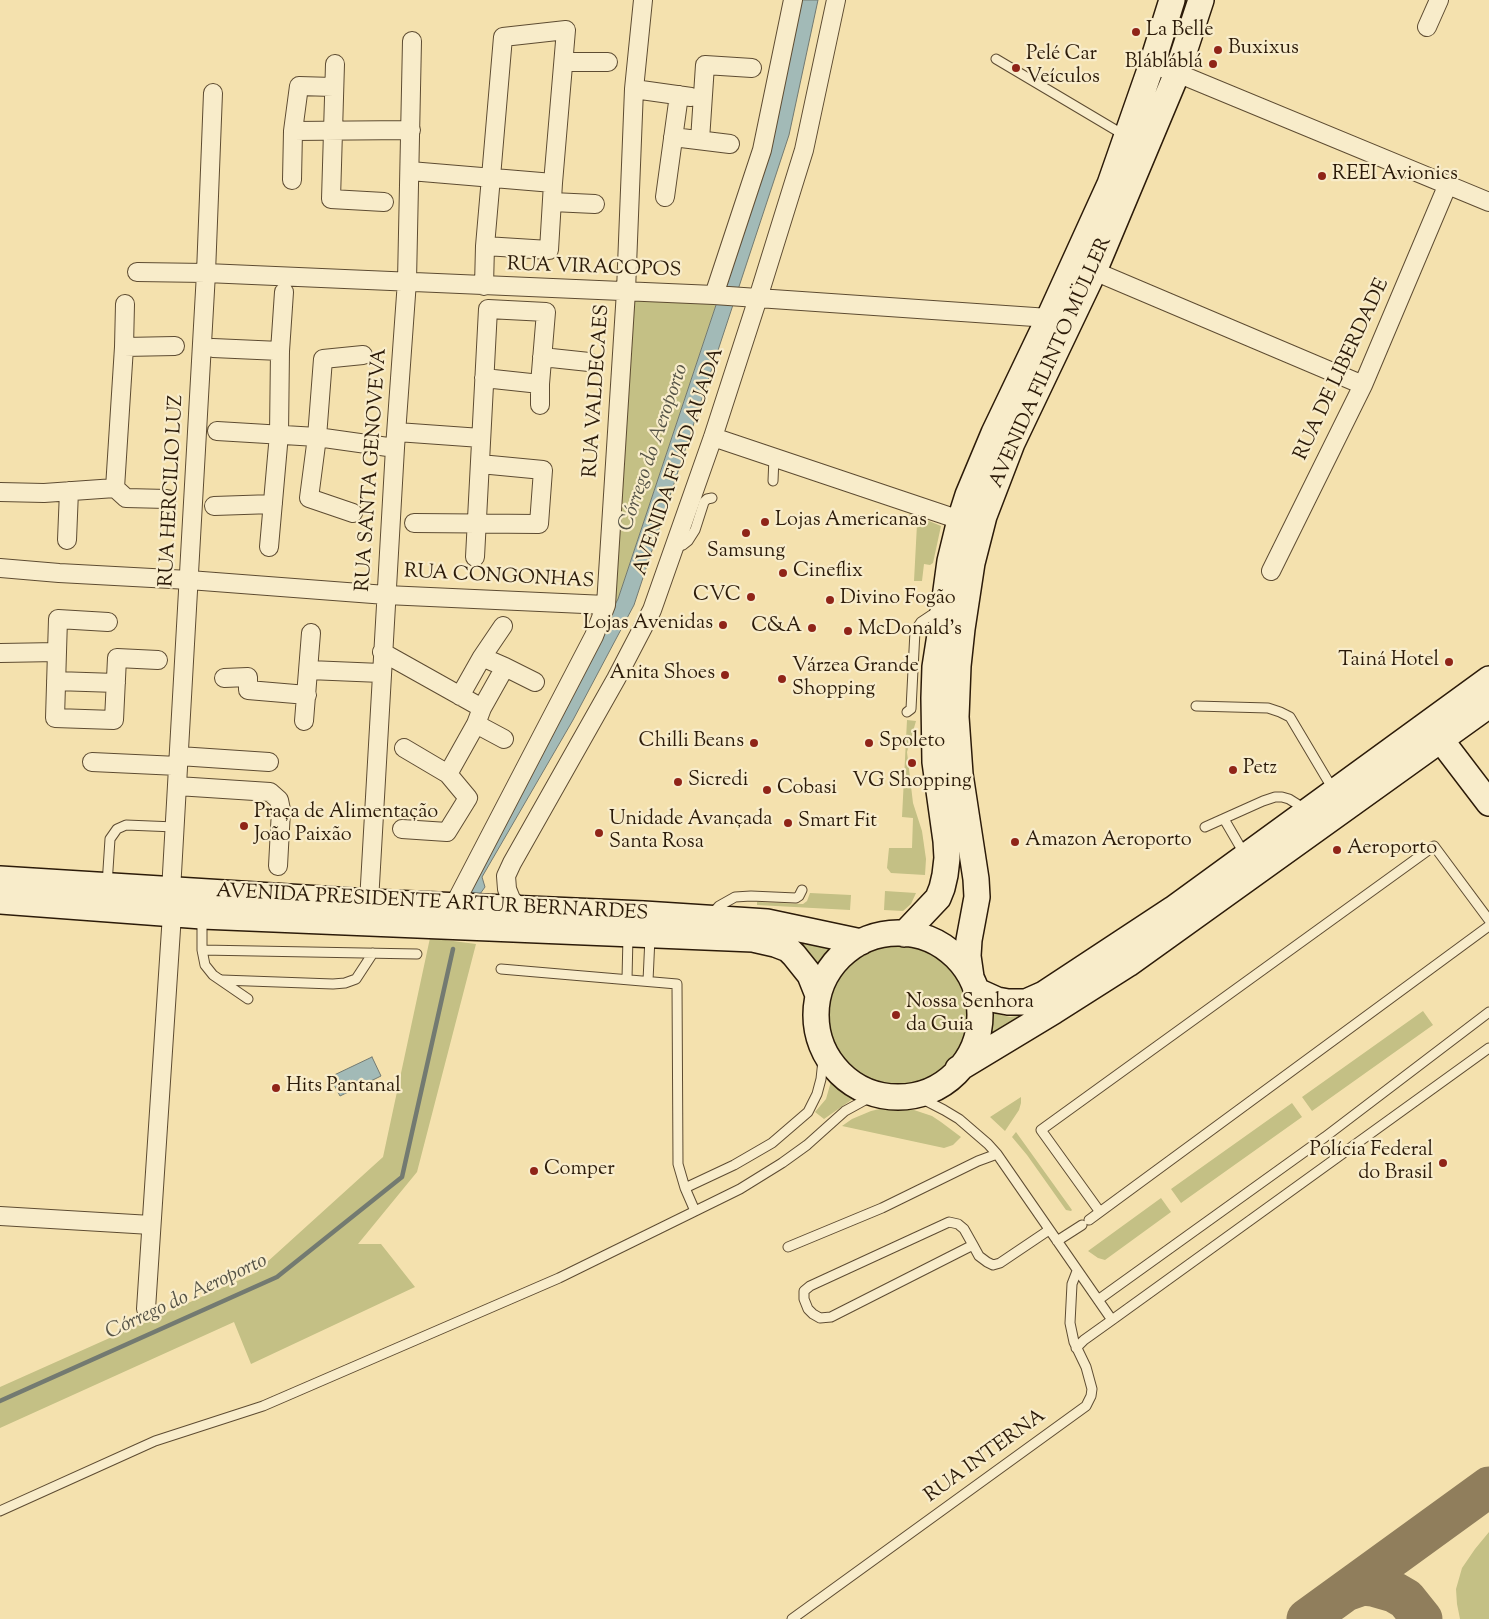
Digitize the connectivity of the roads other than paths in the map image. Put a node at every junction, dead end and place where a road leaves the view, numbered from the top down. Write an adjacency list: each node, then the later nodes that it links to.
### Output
1 (644, 0): 17 (street, RUA VALDECAES)
2 (793, 0): 46 (street)
3 (836, 0): 47 (street, AVENIDA FUAD AUADA)
4 (1172, 0): 13 (main road, AVENIDA FILINTO MÜLLER)
5 (1201, 0): 15 (main road, AVENIDA FILINTO MÜLLER)
6 (1439, 0): 7 (street)
7 (1427, 27)
8 (412, 40): 23 (street, RUA SANTA GENOVEVA)
9 (996, 59): 25 (lane)
10 (564, 62): 11 (street); 29 (street); 31 (street)
11 (608, 62)
12 (335, 64): 16 (street)
13 (1152, 64): 15 (street); 25 (main road, AVENIDA FILINTO MÜLLER)
14 (752, 68): 20 (street)
15 (1178, 73): 32 (street); 39 (main road, AVENIDA FILINTO MÜLLER)
16 (333, 87): 21 (street); 22 (street)
17 (634, 89): 19 (street); 44 (street, RUA VALDECAES)
18 (213, 93): 41 (street, RUA HERCILIO LUZ)
19 (679, 95): 20 (street); 24 (street)
20 (704, 98): 26 (street)
21 (293, 130): 22 (street); 30 (street)
22 (334, 130): 23 (street); 34 (street)
23 (411, 130): 28 (street, RUA SANTA GENOVEVA)
24 (673, 137): 26 (street); 33 (street)
25 (1126, 137): 49 (main road, AVENIDA FILINTO MÜLLER)
26 (700, 140): 27 (street)
27 (730, 144)
28 (410, 171): 29 (street); 42 (street, RUA SANTA GENOVEVA)
29 (490, 178): 31 (street); 38 (street)
30 (292, 180)
31 (553, 183): 35 (street)
32 (1448, 184): 36 (street); 59 (street, RUA DE LIBERDADE)
33 (665, 197)
34 (384, 202)
35 (552, 202): 37 (street); 38 (street)
36 (1489, 202)
37 (595, 204)
38 (485, 246): 43 (street)
39 (1094, 271): 59 (street); 153 (main road, AVENIDA FILINTO MÜLLER)
40 (137, 272): 41 (street, RUA VIRACOPOS)
41 (206, 273): 42 (street, RUA VIRACOPOS); 87 (street, RUA HERCILIO LUZ)
42 (407, 281): 43 (street, RUA VIRACOPOS); 66 (street, RUA SANTA GENOVEVA)
43 (484, 286): 44 (street, RUA VIRACOPOS)
44 (626, 291): 46 (street, RUA VIRACOPOS); 89 (street, RUA VALDECAES)
45 (284, 292): 53 (street)
46 (715, 295): 47 (street, RUA VIRACOPOS)
47 (750, 297): 49 (street, RUA VIRACOPOS); 64 (street, AVENIDA FUAD AUADA)
48 (125, 304): 50 (street)
49 (1049, 318): 78 (main road, AVENIDA FILINTO MÜLLER)
50 (124, 346): 51 (street); 70 (street)
51 (175, 346)
52 (213, 348): 53 (street)
53 (280, 351): 62 (street)
54 (363, 355): 63 (street)
55 (542, 357): 56 (street); 57 (street); 58 (street)
56 (589, 362)
57 (484, 378): 58 (street); 65 (street)
58 (540, 384): 60 (street)
59 (1363, 385): 86 (street, RUA DE LIBERDADE)
60 (540, 405)
61 (217, 430): 62 (street)
62 (280, 434): 63 (street); 75 (street)
63 (317, 437): 66 (street); 77 (street)
64 (713, 437): 67 (street); 83 (street, AVENIDA FUAD AUADA)
65 (481, 438): 66 (street); 68 (street)
66 (396, 440): 88 (street, RUA SANTA GENOVEVA)
67 (774, 457): 69 (lane); 78 (street)
68 (480, 464): 80 (street); 80 (street)
69 (773, 481)
70 (115, 488): 71 (street); 74 (street)
71 (69, 491): 72 (street); 81 (street)
72 (0, 492)
73 (712, 498): 83 (lane)
74 (167, 499)
75 (273, 504): 76 (street); 82 (street)
76 (214, 506)
77 (353, 513)
78 (960, 520): 90 (main road, AVENIDA FILINTO MÜLLER)
79 (414, 523): 80 (street)
80 (476, 524): 84 (street)
81 (67, 540)
82 (269, 547)
83 (674, 548): 138 (street, AVENIDA FUAD AUADA)
84 (475, 557)
85 (0, 568): 87 (street, RUA CONGONHAS)
86 (1271, 570)
87 (189, 580): 88 (street, RUA CONGONHAS); 117 (street, RUA HERCILIO LUZ)
88 (386, 595): 89 (street, RUA CONGONHAS); 95 (street, RUA SANTA GENOVEVA)
89 (606, 605): 137 (street)
90 (944, 608): 111 (lane); 144 (main road, AVENIDA FILINTO MÜLLER)
91 (108, 622): 94 (street)
92 (503, 626): 97 (street)
93 (311, 634): 100 (street)
94 (57, 652): 96 (street); 104 (street)
95 (382, 652): 101 (street, RUA SANTA GENOVEVA); 108 (street)
96 (0, 653)
97 (482, 657): 99 (street); 108 (street)
98 (158, 660): 106 (street)
99 (506, 667): 105 (street); 112 (street)
100 (309, 670): 101 (street); 107 (street)
101 (381, 673): 136 (street, RUA SANTA GENOVEVA)
102 (224, 678): 107 (street)
103 (1489, 679): 114 (main road)
104 (56, 681): 106 (street); 106 (street)
105 (535, 682)
106 (116, 683)
107 (307, 695): 113 (street)
108 (460, 696): 112 (street)
109 (1489, 704): 114 (main road)
110 (1196, 706): 122 (lane)
111 (907, 712)
112 (479, 716): 115 (street); 120 (street)
113 (304, 721)
114 (1434, 731): 122 (main road); 123 (main road); 159 (main road)
115 (504, 739)
116 (404, 748): 120 (street)
117 (179, 761): 118 (street); 119 (street); 121 (street, RUA HERCILIO LUZ)
118 (92, 762)
119 (269, 762)
120 (448, 774): 128 (street)
121 (177, 786): 126 (street, RUA HERCILIO LUZ); 130 (street)
122 (1334, 791): 124 (main road)
123 (1489, 803)
124 (1308, 811): 125 (lane); 129 (main road)
125 (1224, 819): 127 (lane); 129 (lane)
126 (175, 827): 132 (lane); 135 (street, RUA HERCILIO LUZ)
127 (1205, 827)
128 (402, 829)
129 (1245, 856): 153 (main road)
130 (278, 866)
131 (0, 879): 132 (main road, AVENIDA PRESIDENTE ARTUR BERNARDES)
132 (107, 886): 135 (main road, AVENIDA PRESIDENTE ARTUR BERNARDES)
133 (802, 890): 140 (lane)
134 (0, 901): 135 (main road, AVENIDA PRESIDENTE ARTUR BERNARDES)
135 (172, 902): 136 (main road, AVENIDA PRESIDENTE ARTUR BERNARDES); 139 (main road, AVENIDA PRESIDENTE ARTUR BERNARDES); 167 (street, RUA HERCILIO LUZ)
136 (369, 902): 137 (main road, AVENIDA PRESIDENTE ARTUR BERNARDES)
137 (453, 907): 138 (main road, AVENIDA PRESIDENTE ARTUR BERNARDES)
138 (520, 909): 140 (main road, AVENIDA PRESIDENTE ARTUR BERNARDES)
139 (202, 916): 143 (main road, AVENIDA PRESIDENTE ARTUR BERNARDES); 146 (lane)
140 (708, 918): 145 (main road, AVENIDA PRESIDENTE ARTUR BERNARDES)
141 (1489, 920): 165 (lane)
142 (1489, 926): 165 (lane)
143 (639, 934): 150 (lane); 152 (lane); 154 (main road, AVENIDA PRESIDENTE ARTUR BERNARDES)
144 (904, 934): 145 (main road); 153 (main road)
145 (862, 942): 154 (main road)
146 (202, 950): 147 (lane); 151 (lane)
147 (373, 953): 148 (lane); 151 (lane)
148 (417, 954)
149 (501, 969): 150 (lane)
150 (627, 979): 152 (lane)
151 (222, 980): 155 (lane)
152 (648, 981): 163 (lane)
153 (974, 984): 159 (main road)
154 (818, 995): 157 (main road)
155 (248, 999)
156 (1489, 1012): 173 (lane)
157 (820, 1043): 161 (main road); 163 (lane)
158 (1489, 1048): 175 (lane)
159 (958, 1069): 160 (main road)
160 (913, 1094): 161 (main road); 162 (lane)
161 (886, 1095): 164 (lane)
162 (997, 1154): 168 (lane); 171 (lane)
163 (685, 1188): 164 (lane)
164 (695, 1211): 177 (lane)
165 (1100, 1212): 169 (lane)
166 (0, 1216): 167 (street)
167 (151, 1225): 174 (street, RUA HERCILIO LUZ)
168 (1049, 1230): 169 (lane); 170 (lane)
169 (1056, 1241): 172 (lane)
170 (973, 1245): 170 (lane)
171 (788, 1247)
172 (1077, 1271): 173 (lane); 176 (lane, RUA INTERNA)
173 (1098, 1300): 175 (lane)
174 (146, 1310)
175 (1112, 1320): 176 (lane)
176 (1076, 1348): 178 (lane, RUA INTERNA)
177 (0, 1511)
178 (792, 1619)

